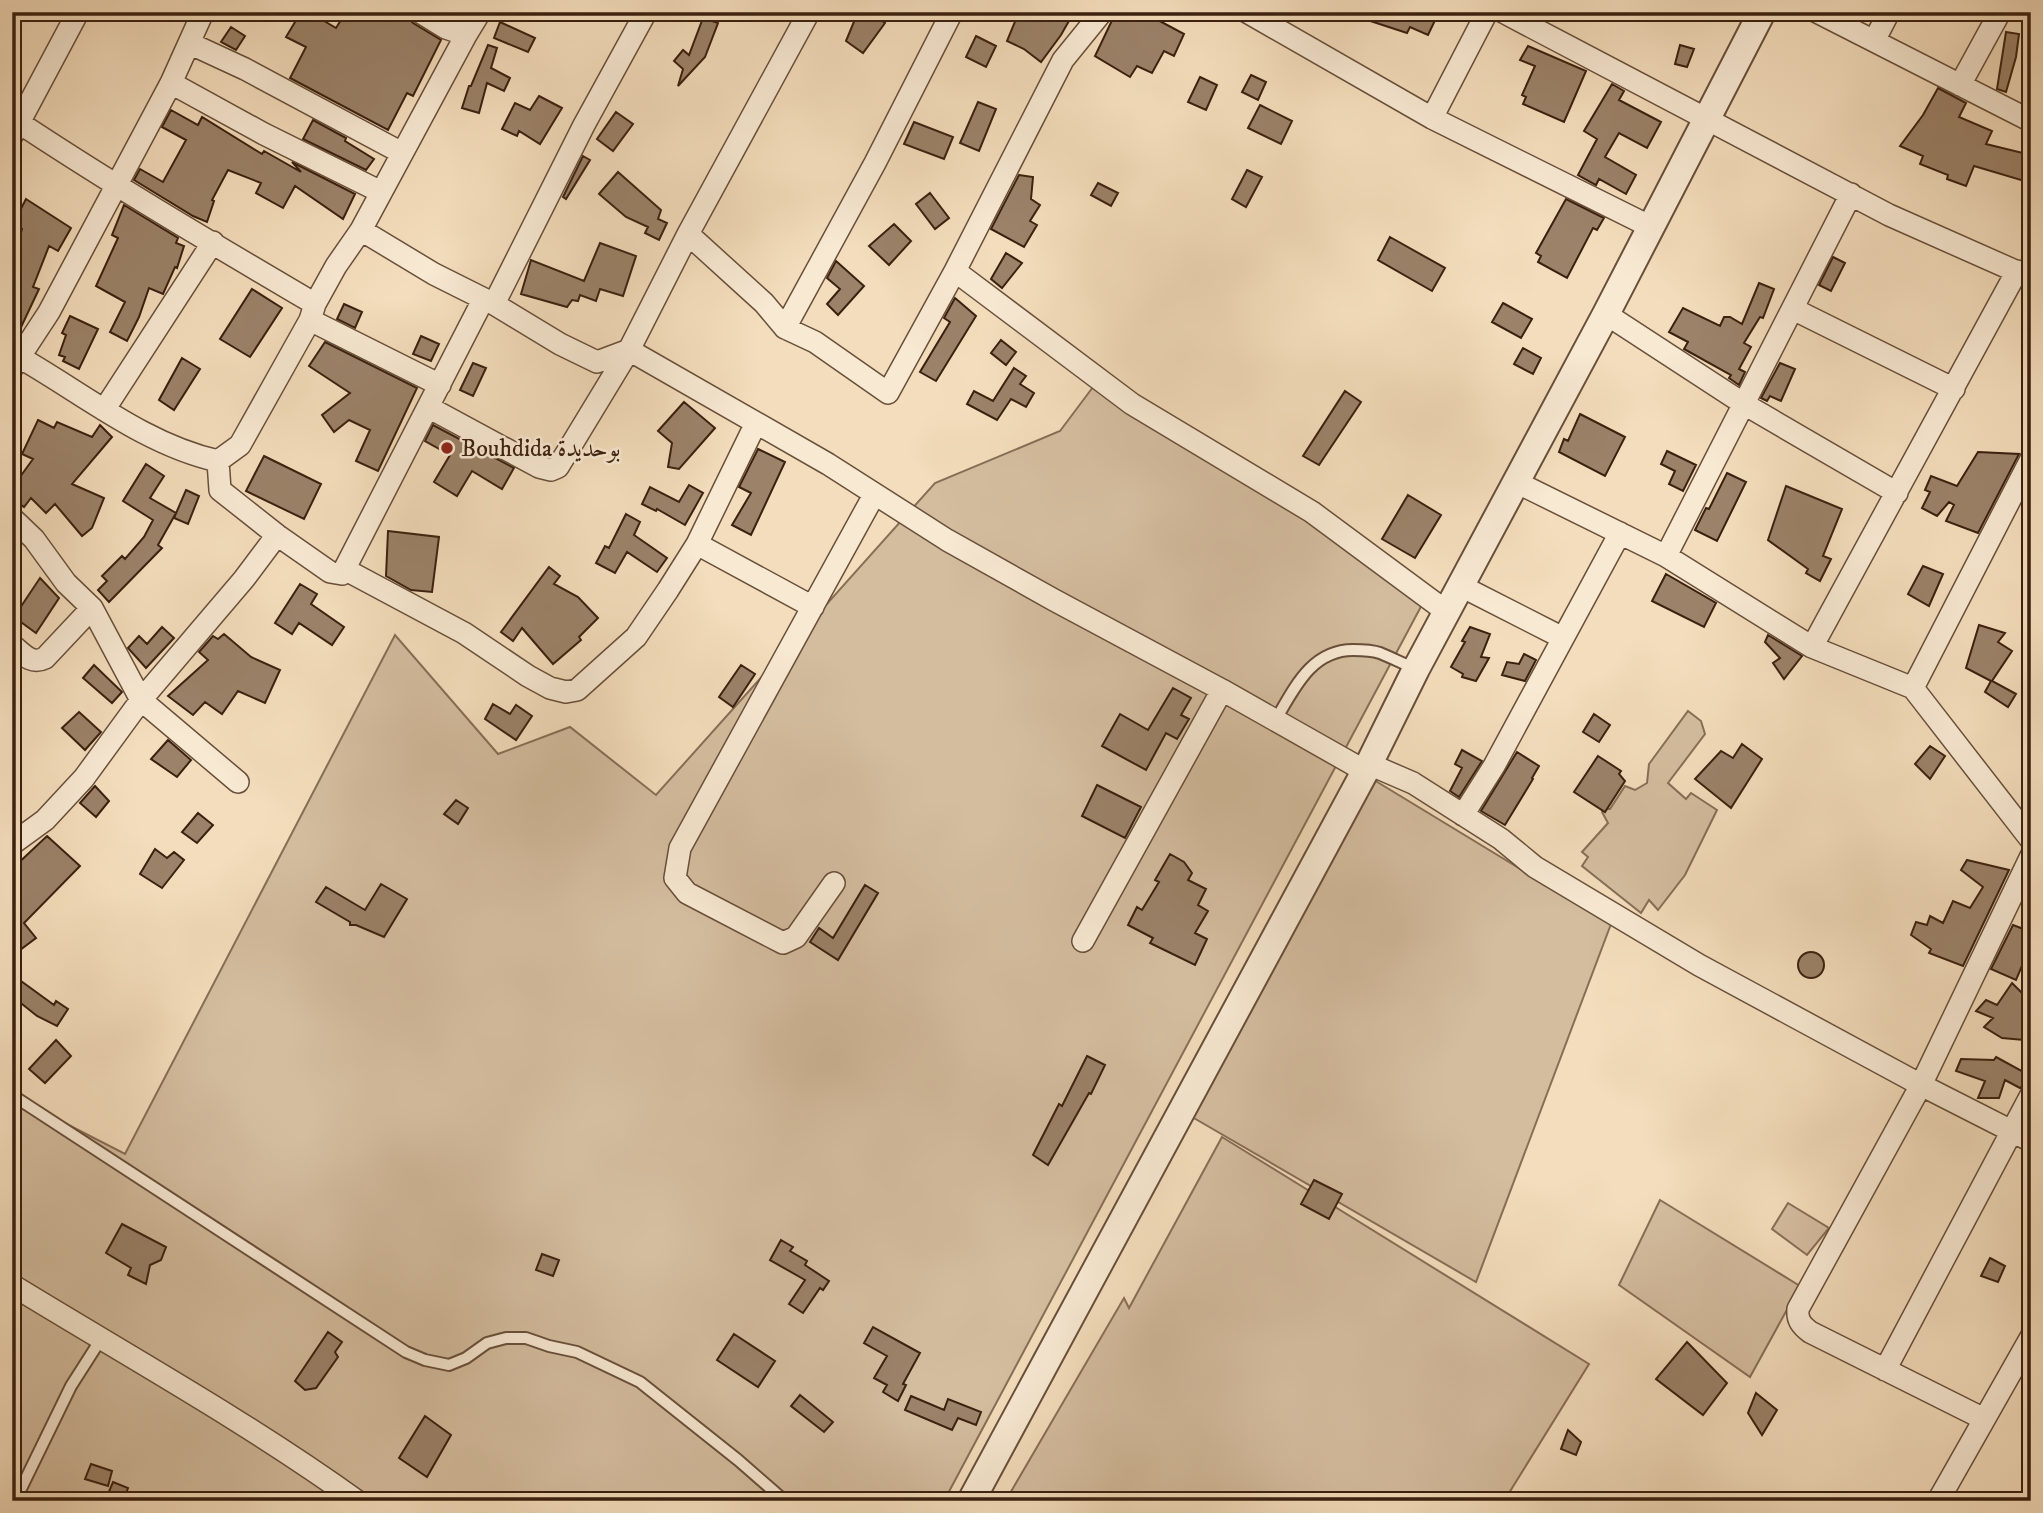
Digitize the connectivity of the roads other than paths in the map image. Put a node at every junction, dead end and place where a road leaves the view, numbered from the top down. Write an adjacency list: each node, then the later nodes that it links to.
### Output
1 (78, 12): 24 (street)
2 (203, 12): 18 (street)
3 (420, 12): 16 (street)
4 (480, 12): 16 (street)
5 (646, 12): 35 (street)
6 (809, 12): 31 (street)
7 (952, 12): 39 (street)
8 (1102, 12): 33 (street)
9 (1247, 12): 21 (street)
10 (1487, 12): 21 (street)
11 (1503, 12): 22 (street)
12 (1762, 12): 22 (street)
13 (1816, 12): 17 (street)
14 (1889, 12): 17 (street)
15 (2000, 12): 20 (street)
16 (466, 36): 25 (street)
17 (1874, 41): 20 (street)
18 (191, 44): 19 (street); 25 (street)
19 (171, 83): 26 (street); 27 (street)
20 (1960, 85): 23 (street)
21 (1432, 118): 29 (street)
22 (1706, 119): 28 (street); 29 (street)
23 (2031, 121)
24 (15, 126): 26 (street)
25 (402, 153): 27 (street)
26 (116, 185): 32 (street); 41 (street)
27 (381, 192): 30 (street)
28 (1851, 194): 34 (street); 36 (street)
29 (1651, 227): 38 (street)
30 (361, 230): 35 (street); 37 (street)
31 (688, 234): 39 (street); 40 (street)
32 (213, 242): 37 (street); 46 (street)
33 (954, 271): 39 (street); 62 (street)
34 (2024, 275): 43 (street)
35 (489, 302): 40 (street); 42 (street)
36 (1793, 309): 43 (street); 44 (street)
37 (312, 312): 42 (street); 49 (street)
38 (1606, 314): 44 (street); 50 (street)
39 (785, 328)
40 (629, 350): 45 (street); 47 (street)
41 (15, 360): 46 (street)
42 (440, 385): 45 (street)
43 (1954, 389): 51 (street)
44 (1744, 404): 51 (street); 57 (street)
45 (428, 407): 58 (street)
46 (104, 410): 49 (street)
47 (756, 423): 52 (street); 56 (street)
48 (2031, 459): 67 (street)
49 (218, 461): 55 (street)
50 (1516, 482): 54 (street); 59 (street)
51 (1898, 493): 65 (street)
52 (874, 495): 60 (street); 68 (street)
53 (12, 518): 61 (street)
54 (1620, 533): 57 (street); 63 (street)
55 (277, 535): 58 (street); 69 (street)
56 (697, 544): 58 (street); 60 (street)
57 (1666, 556): 65 (street)
58 (346, 570)
59 (1461, 586): 62 (street); 63 (street)
60 (813, 607): 77 (street)
61 (92, 608): 64 (street); 69 (street)
62 (1447, 612): 66 (street)
63 (1563, 638): 73 (street)
64 (12, 645)
65 (1812, 648): 67 (street)
66 (1416, 669): 70 (lane); 71 (street)
67 (1913, 688): 75 (street)
68 (1222, 690): 70 (street); 78 (street)
69 (141, 700): 72 (street); 74 (street)
70 (1275, 721): 71 (street)
71 (1367, 767): 73 (street); 91 (street)
72 (238, 782)
73 (1463, 815): 79 (street)
74 (14, 840)
75 (2031, 840)
76 (2031, 856): 79 (street)
77 (834, 883)
78 (1083, 941)
79 (1921, 1085): 82 (street); 86 (street)
80 (12, 1095): 90 (lane)
81 (2031, 1095): 82 (street)
82 (2021, 1136): 86 (street)
83 (12, 1285): 85 (street)
84 (2031, 1337): 87 (street)
85 (101, 1339): 88 (lane); 89 (street)
86 (1885, 1370): 87 (street)
87 (1984, 1419): 92 (street)
88 (15, 1501)
89 (357, 1501)
90 (785, 1501)
91 (971, 1501)
92 (1938, 1501)

